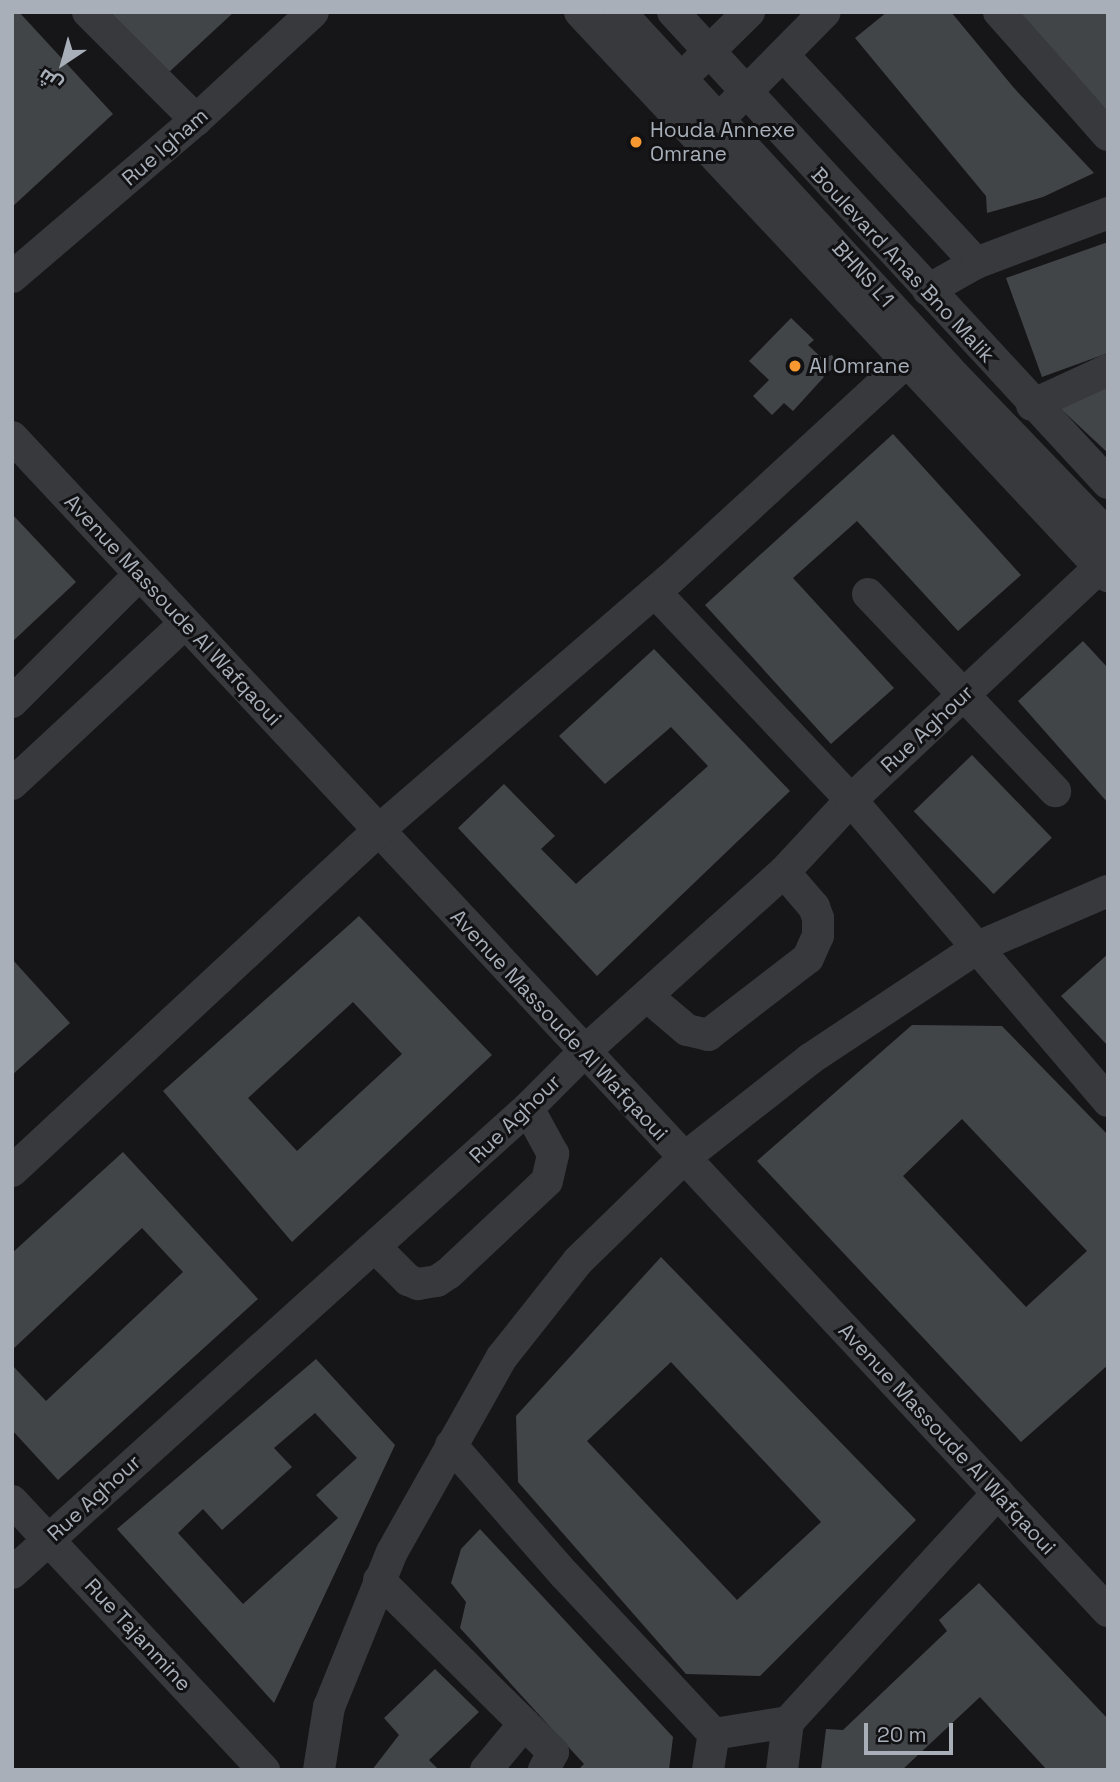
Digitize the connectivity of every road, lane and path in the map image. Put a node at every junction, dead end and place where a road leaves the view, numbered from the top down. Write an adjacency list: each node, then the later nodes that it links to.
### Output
1 (88, 12): 14 (street)
2 (313, 12): 14 (street, Rue Igham)
3 (580, 12): 12 (street, Boulevard Anas Bno Malik)
4 (620, 12): 12 (street)
5 (629, 12): 12 (street)
6 (673, 12): 10 (street, Boulevard Anas Bno Malik)
7 (825, 12): 11 (street)
8 (999, 12): 15 (street)
9 (744, 14): 10 (street)
10 (709, 52): 12 (street); 13 (street, Boulevard Anas Bno Malik)
11 (783, 55): 13 (street); 17 (street)
12 (676, 83): 13 (street, Boulevard Anas Bno Malik)
13 (722, 117): 19 (street, Boulevard Anas Bno Malik); 20 (street, Boulevard Anas Bno Malik); 25 (street, BHNS L1); 26 (street, BHNS L1)
14 (196, 120): 18 (street, Rue Igham)
15 (1108, 135)
16 (1108, 213): 17 (street)
17 (976, 263): 19 (street)
18 (12, 277)
19 (928, 290): 22 (street, Boulevard Anas Bno Malik)
20 (906, 362): 27 (street, Boulevard Anas Bno Malik); 29 (street)
21 (1108, 370): 22 (street)
22 (1032, 405): 24 (street, Boulevard Anas Bno Malik)
23 (12, 437): 28 (street, Avenue Massoude Al Wafqaoui)
24 (1108, 483)
25 (1108, 528)
26 (1108, 535)
27 (1104, 571): 32 (street, Rue Aghour)
28 (140, 574): 31 (street, Avenue Massoude Al Wafqaoui); 33 (street)
29 (655, 592): 36 (street); 37 (street)
30 (868, 594): 32 (street)
31 (185, 623): 34 (street); 37 (street, Avenue Massoude Al Wafqaoui)
32 (964, 695): 35 (street); 36 (street, Rue Aghour)
33 (12, 702)
34 (12, 784)
35 (1055, 791)
36 (851, 800): 38 (street, Rue Aghour); 40 (street)
37 (379, 830): 42 (street, Avenue Massoude Al Wafqaoui); 46 (street)
38 (784, 872): 41 (street, Rue Aghour); 41 (street)
39 (1108, 891): 40 (street)
40 (980, 946): 43 (street); 45 (street)
41 (648, 997): 42 (street, Rue Aghour)
42 (585, 1051): 44 (street, Rue Aghour); 45 (street, Avenue Massoude Al Wafqaoui)
43 (1108, 1101)
44 (528, 1108): 47 (street, Rue Aghour); 47 (street)
45 (683, 1160): 48 (street); 49 (street, Avenue Massoude Al Wafqaoui)
46 (12, 1171)
47 (375, 1247): 51 (street, Rue Aghour)
48 (451, 1445): 53 (street); 57 (street)
49 (998, 1493): 54 (street, Avenue Massoude Al Wafqaoui); 55 (street)
50 (12, 1501): 51 (street, Rue Tajanmine)
51 (47, 1541): 52 (street, Rue Aghour); 58 (street, Rue Tajanmine)
52 (12, 1573)
53 (379, 1580): 56 (street); 59 (street)
54 (1108, 1611)
55 (788, 1722): 57 (street); 63 (street)
56 (524, 1724): 60 (street); 61 (street)
57 (715, 1734): 62 (street)
58 (264, 1770)
59 (319, 1770)
60 (486, 1770)
61 (544, 1770)
62 (708, 1770)
63 (782, 1770)

